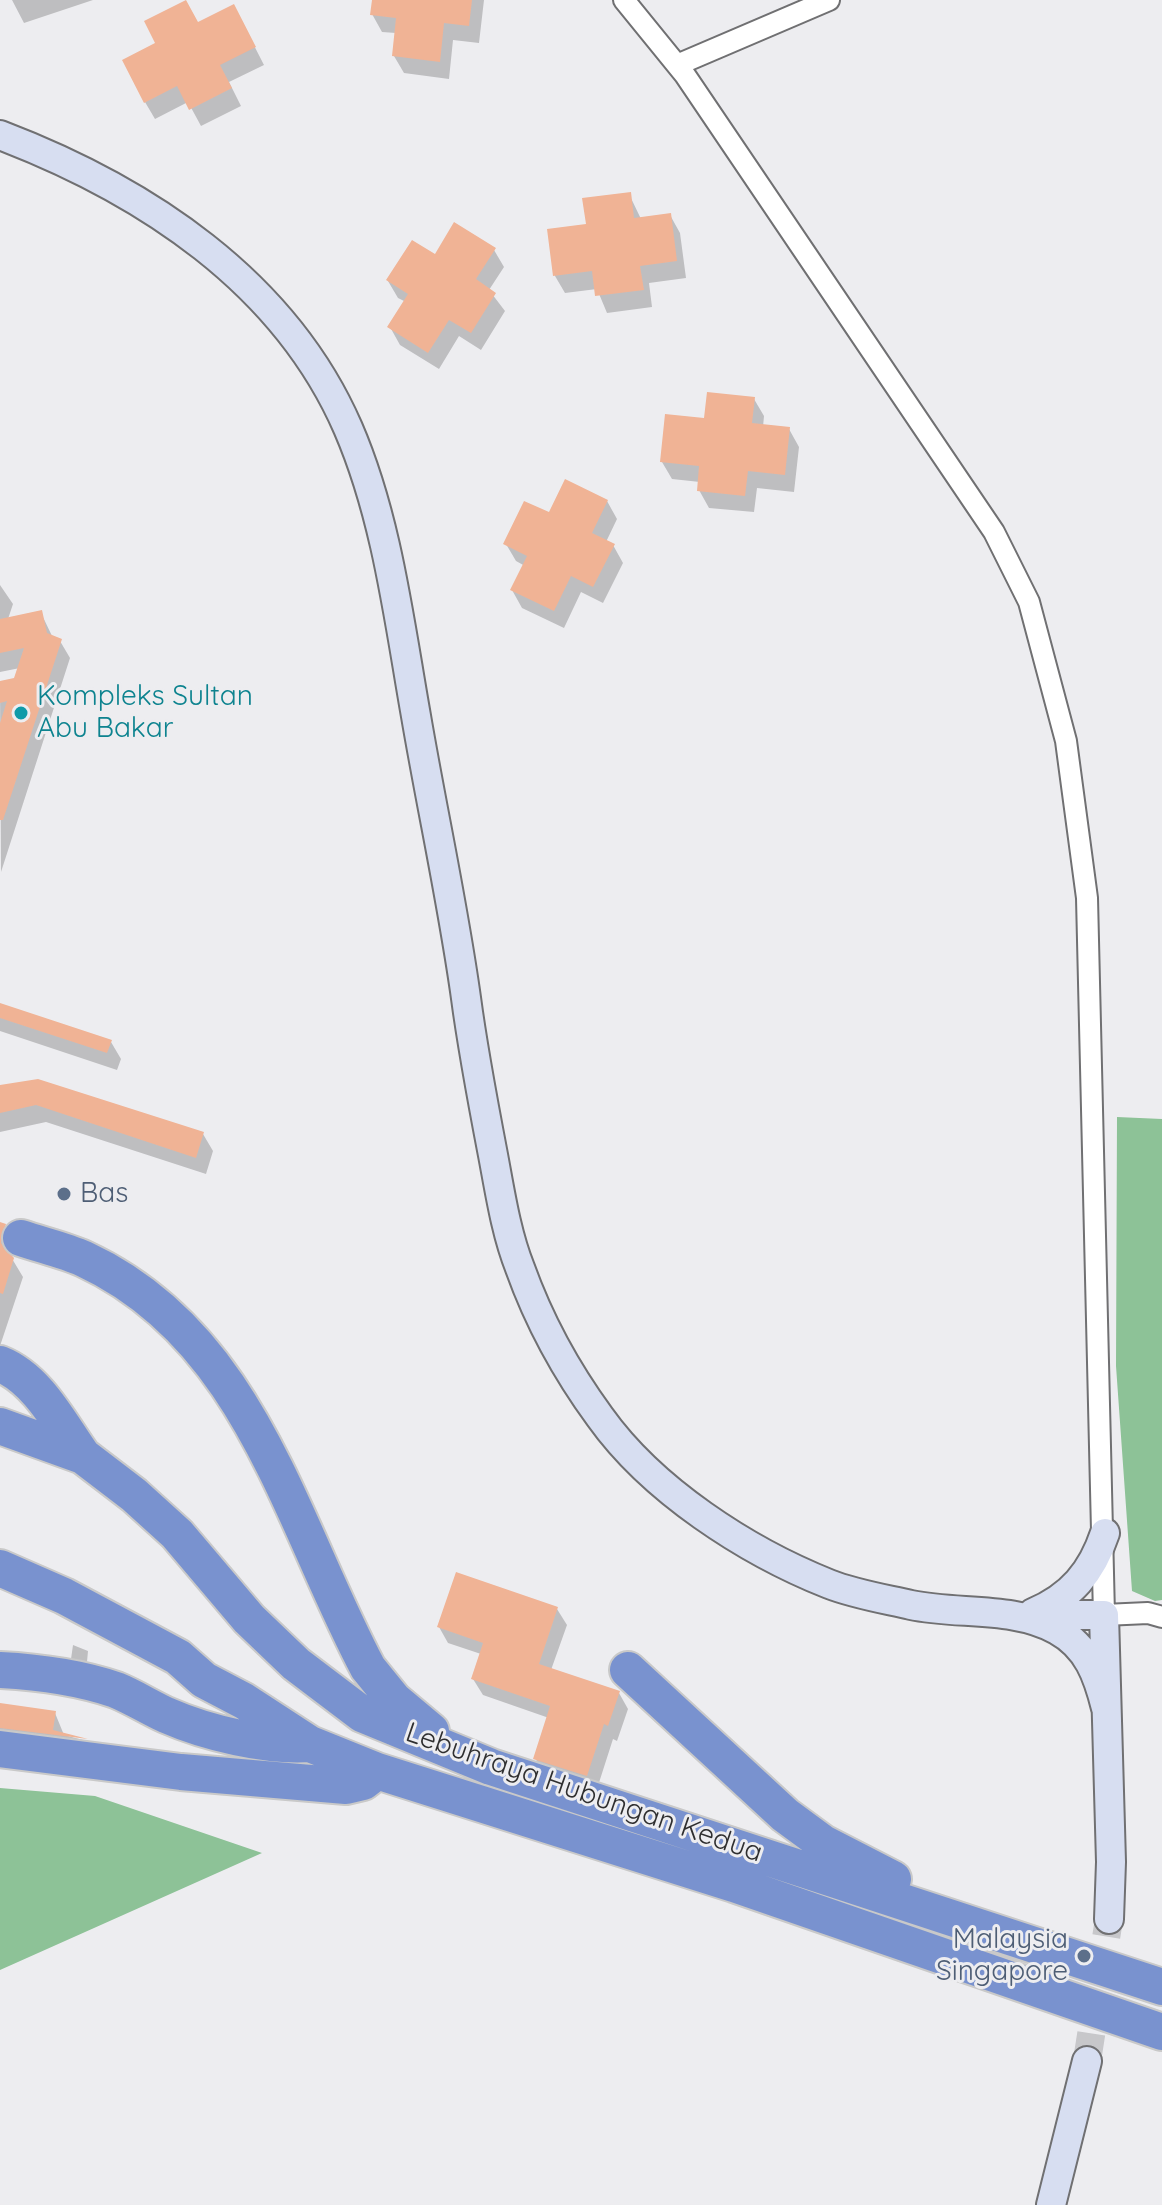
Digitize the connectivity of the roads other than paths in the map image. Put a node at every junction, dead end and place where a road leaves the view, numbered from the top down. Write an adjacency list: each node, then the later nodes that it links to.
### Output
1 (624, 0): 3 (street)
2 (829, 0): 3 (street)
3 (677, 65): 9 (street)
4 (0, 135): 12 (street)
5 (21, 1238): 25 (highway)
6 (0, 1364): 8 (highway)
7 (0, 1426): 8 (highway, Lebuhraya Hubungan Kedua)
8 (83, 1456): 21 (highway, Lebuhraya Hubungan Kedua)
9 (1105, 1533): 13 (street); 14 (street)
10 (0, 1568): 19 (highway)
11 (0, 1591): 19 (highway)
12 (994, 1614): 13 (street); 20 (street)
13 (1028, 1615): 14 (street)
14 (1104, 1615): 15 (street); 20 (street)
15 (1162, 1617)
16 (0, 1670): 22 (highway)
17 (628, 1670): 28 (highway)
18 (0, 1678): 22 (highway)
19 (204, 1680): 23 (highway)
20 (1106, 1708): 27 (street)
21 (362, 1714): 23 (highway); 25 (highway, Lebuhraya Hubungan Kedua)
22 (167, 1716): 23 (highway)
23 (298, 1736): 26 (highway, Lebuhraya Hubungan Kedua)
24 (0, 1749): 26 (highway)
25 (442, 1749): 28 (highway, Lebuhraya Hubungan Kedua)
26 (377, 1771): 30 (highway, Lebuhraya Hubungan Kedua)
27 (1109, 1919)
28 (971, 1923): 29 (highway, Lebuhraya Hubungan Kedua)
29 (1162, 1987)
30 (1162, 2032)
31 (1087, 2061): 32 (street)
32 (1051, 2205)

